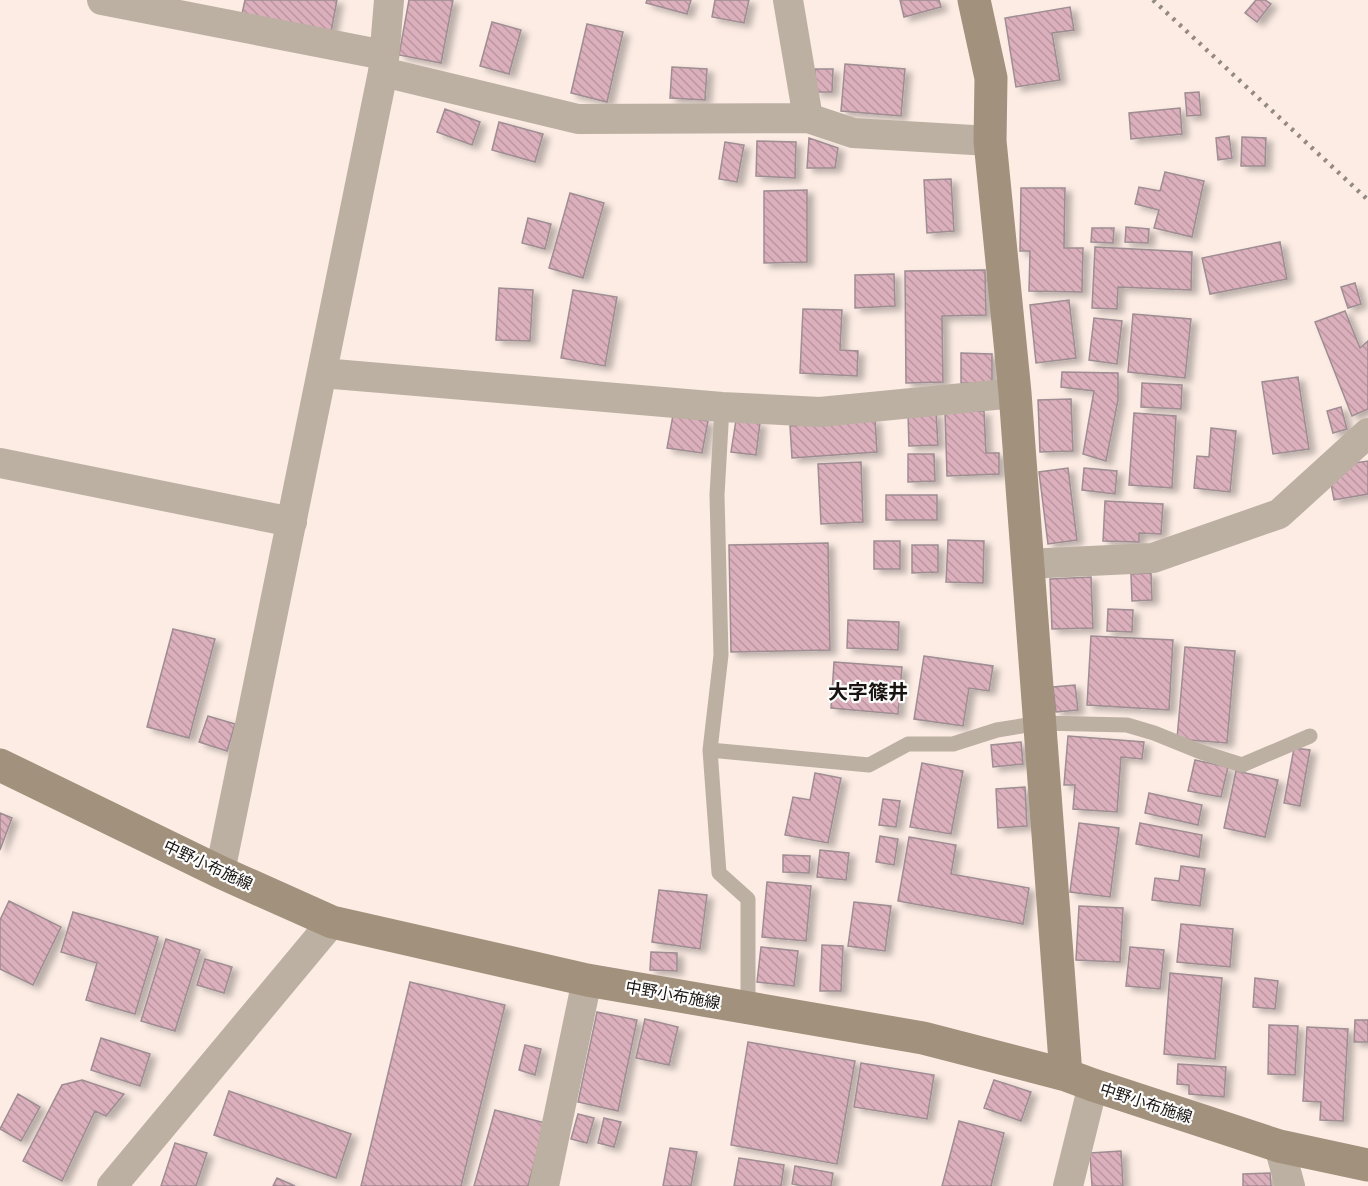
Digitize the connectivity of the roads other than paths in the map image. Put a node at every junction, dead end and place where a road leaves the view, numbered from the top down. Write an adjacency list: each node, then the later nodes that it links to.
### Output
1 (102, 0): 5 (street)
2 (390, 0): 5 (street)
3 (788, 0): 6 (street)
4 (974, 0): 7 (main road)
5 (383, 63): 6 (street); 8 (street)
6 (807, 118): 7 (street)
7 (990, 141): 9 (main road)
8 (322, 373): 10 (street); 13 (street)
9 (1015, 393): 10 (street); 14 (main road)
10 (722, 407): 17 (lane)
11 (1368, 433): 14 (street)
12 (0, 463): 13 (street)
13 (292, 522): 19 (street)
14 (1027, 564): 15 (main road)
15 (1040, 723): 16 (lane); 17 (lane); 23 (main road)
16 (1310, 736)
17 (710, 750): 22 (lane)
18 (0, 765): 19 (main road, 中野小布施線)
19 (220, 872): 20 (main road, 中野小布施線)
20 (332, 922): 21 (main road, 中野小布施線); 26 (street)
21 (587, 980): 22 (main road, 中野小布施線); 27 (street)
22 (748, 1008): 23 (main road, 中野小布施線)
23 (1080, 1080): 24 (main road, 中野小布施線); 28 (street)
24 (1279, 1146): 25 (main road, 中野小布施線); 29 (street)
25 (1368, 1165)
26 (112, 1186)
27 (544, 1186)
28 (1068, 1186)
29 (1290, 1186)

